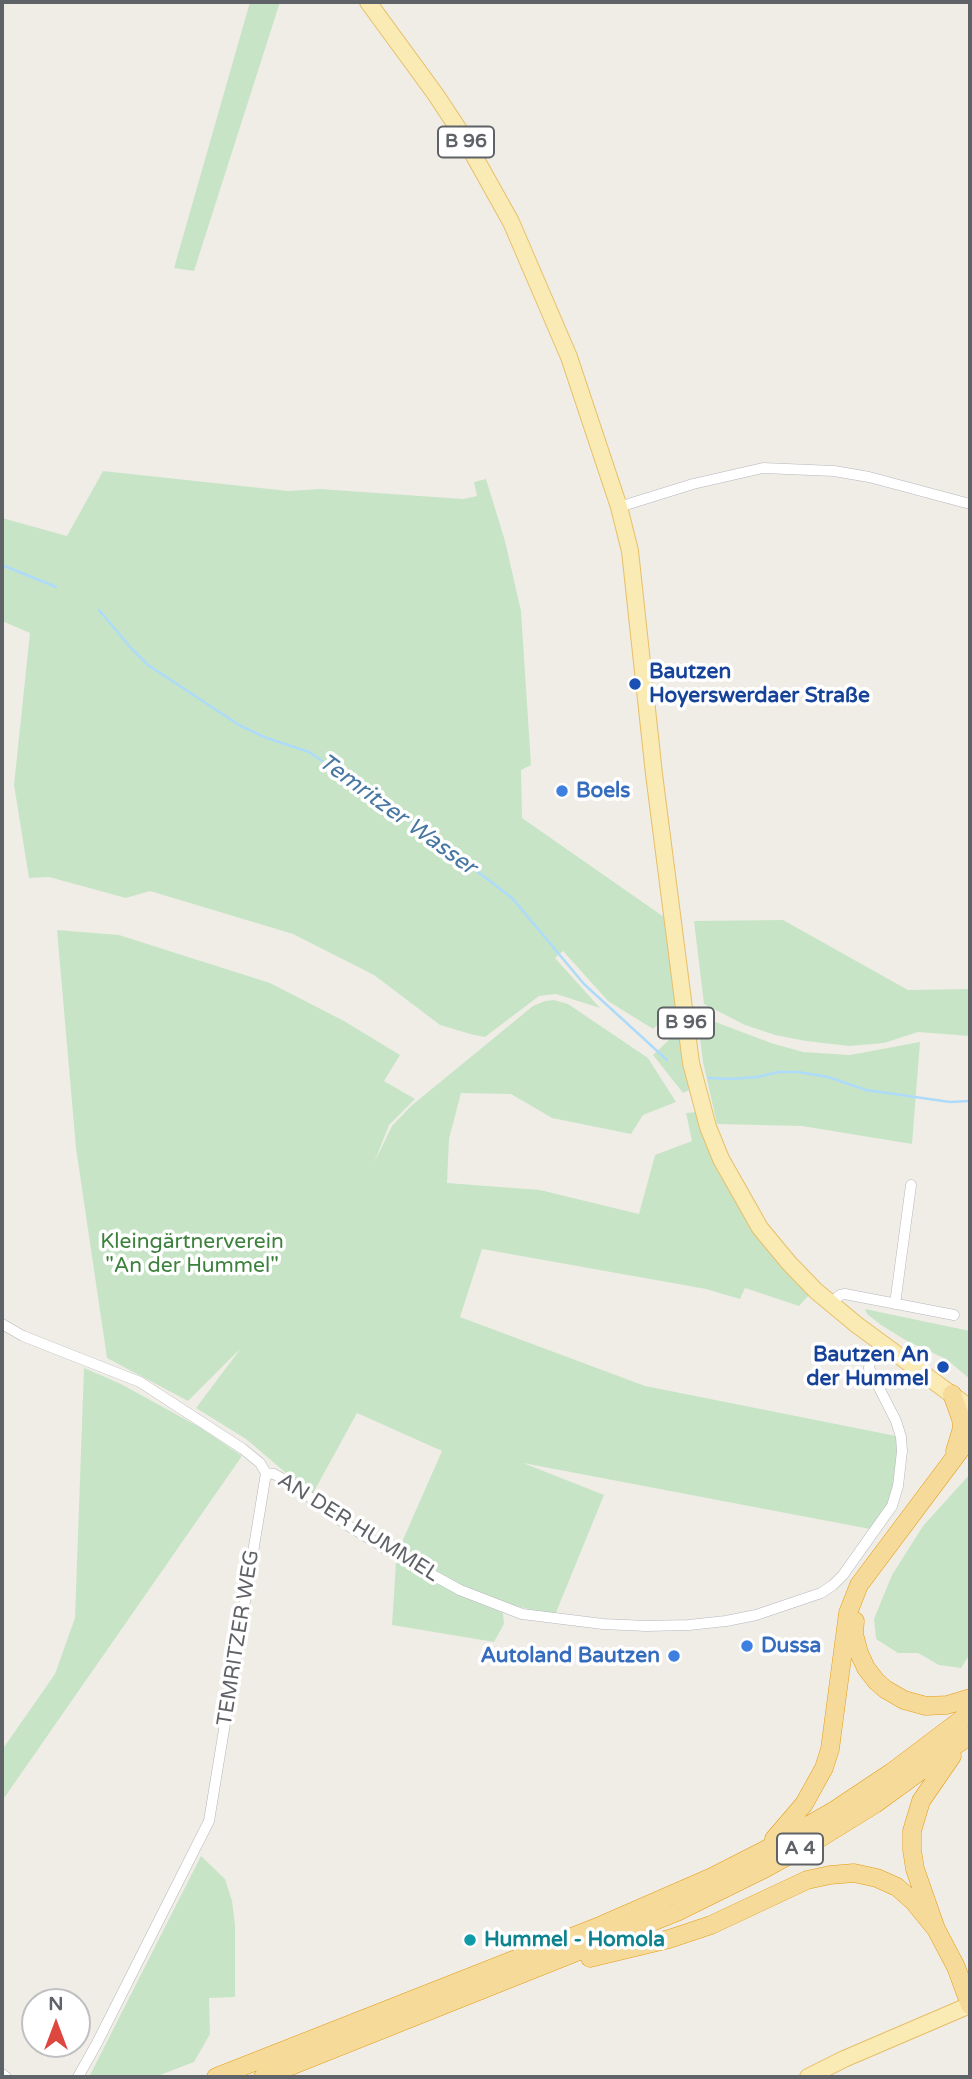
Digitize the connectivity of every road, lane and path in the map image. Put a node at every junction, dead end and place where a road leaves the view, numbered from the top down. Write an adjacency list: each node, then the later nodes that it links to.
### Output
1 (368, 2): 3 (main road, B 96)
2 (970, 504): 3 (street)
3 (619, 507): 5 (main road, B 96)
4 (911, 1185): 6 (street)
5 (830, 1304): 6 (street); 9 (main road, B 96)
6 (895, 1304): 7 (street)
7 (954, 1315)
8 (2, 1324): 14 (street)
9 (881, 1343): 10 (main road, B 96); 14 (street, AN DER HUMMEL)
10 (952, 1394): 11 (main road, B 96); 13 (highway)
11 (970, 1408)
12 (970, 1437): 13 (highway)
13 (952, 1461): 15 (highway)
14 (266, 1473): 26 (street, TEMRITZER WEG)
15 (878, 1560): 16 (highway); 19 (highway)
16 (970, 1698)
17 (970, 1713): 19 (highway, A 4)
18 (966, 1739): 20 (highway); 21 (highway, A 4)
19 (765, 1850): 27 (highway, A 4)
20 (936, 1929): 21 (highway); 22 (highway)
21 (548, 1964): 28 (highway, A 4)
22 (963, 1972): 23 (highway)
23 (970, 2005): 29 (main road)
24 (2, 2074): 25 (street)
25 (6, 2077)
26 (78, 2077)
27 (216, 2077)
28 (263, 2077)
29 (808, 2077)

